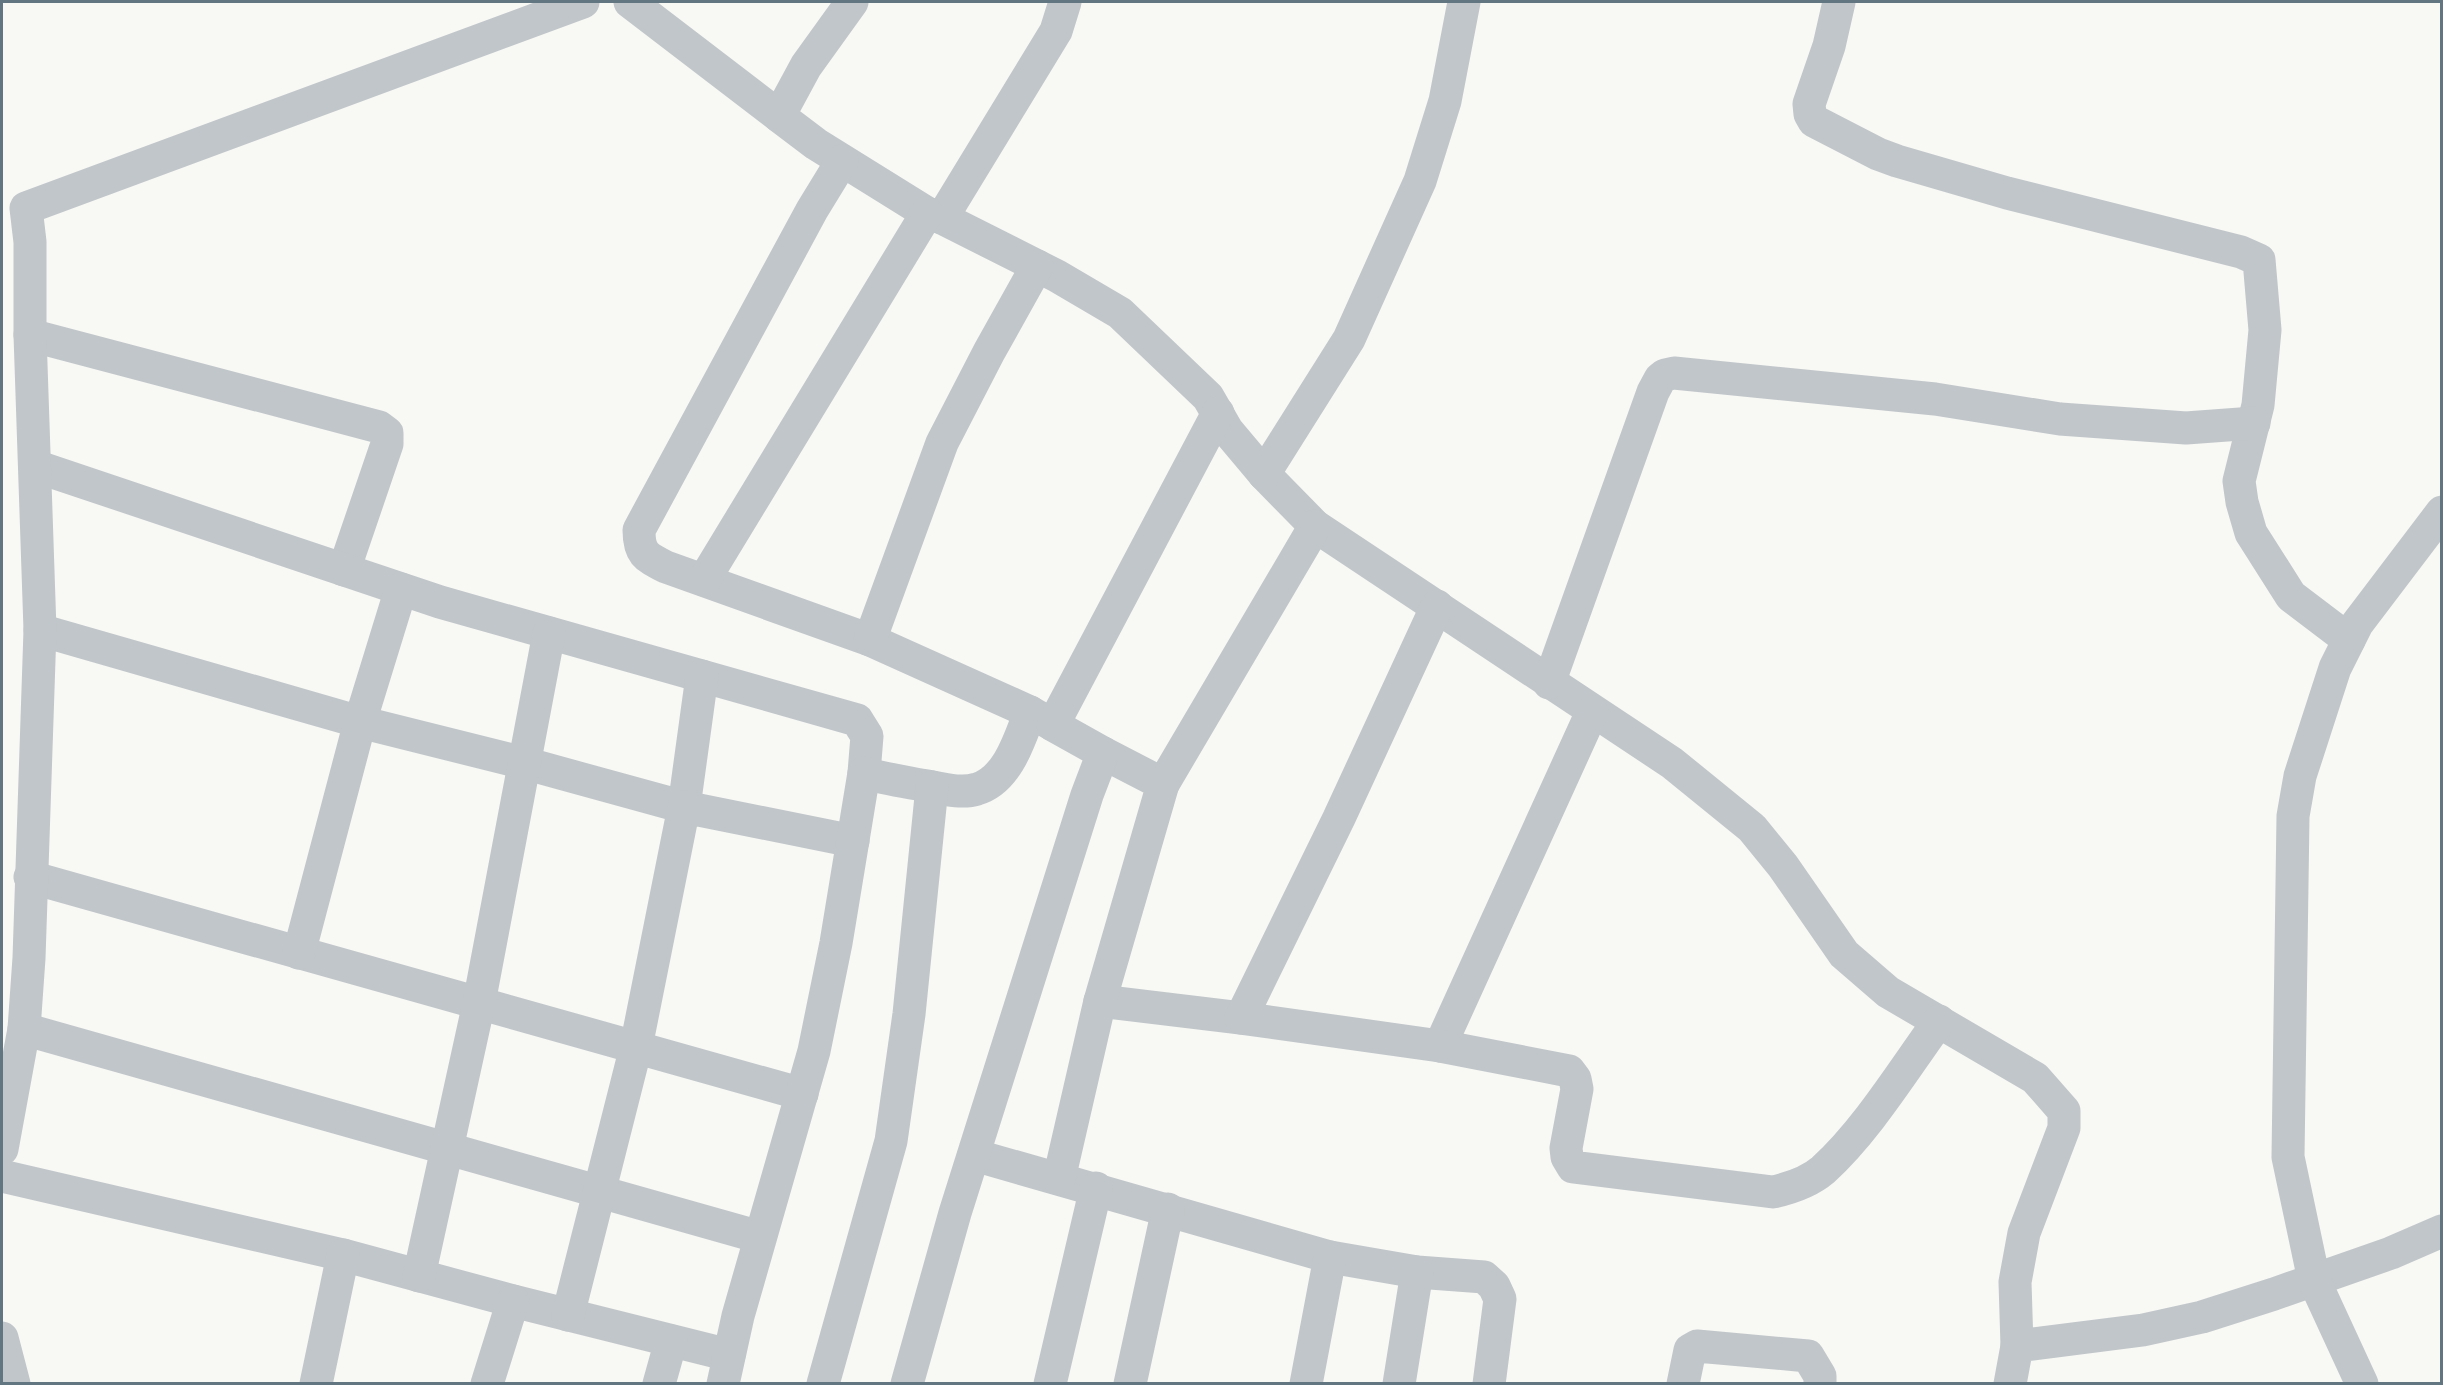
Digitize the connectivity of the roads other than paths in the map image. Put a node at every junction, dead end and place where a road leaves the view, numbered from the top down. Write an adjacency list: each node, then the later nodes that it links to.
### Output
1 (583, 2): 9 (street)
2 (630, 2): 7 (street)
3 (852, 2): 7 (street)
4 (1065, 2): 10 (street)
5 (1464, 2): 16 (street)
6 (1839, 2): 14 (street)
7 (779, 116): 8 (street)
8 (842, 161): 10 (street); 20 (street)
9 (14, 210): 12 (street)
10 (934, 216): 11 (street); 20 (street)
11 (1037, 266): 13 (street); 25 (street)
12 (30, 335): 15 (street); 19 (street)
13 (1218, 413): 16 (street); 30 (street)
14 (2253, 423): 26 (street); 28 (street)
15 (34, 466): 19 (street); 23 (street)
16 (1264, 474): 18 (street)
17 (2442, 512): 26 (street)
18 (1315, 526): 22 (street); 35 (street)
19 (344, 570): 21 (street)
20 (704, 580): 25 (street)
21 (401, 589): 24 (street); 31 (street)
22 (1437, 606): 28 (street); 43 (street)
23 (40, 630): 31 (street); 39 (street)
24 (549, 633): 27 (street); 33 (street)
25 (870, 640): 30 (street)
26 (2349, 640): 63 (street)
27 (702, 676): 34 (street); 37 (street)
28 (1549, 682): 29 (street)
29 (1592, 712): 44 (street); 46 (street)
30 (1042, 718): 32 (street); 36 (street)
31 (360, 722): 33 (street); 40 (street)
32 (1103, 753): 35 (street); 51 (street)
33 (524, 763): 37 (street); 42 (street)
34 (864, 773): 36 (street); 38 (street)
35 (1163, 784): 41 (street)
36 (932, 787): 74 (street)
37 (684, 807): 38 (street); 47 (street)
38 (853, 841): 48 (street)
39 (30, 877): 40 (street); 45 (street)
40 (299, 953): 42 (street)
41 (1100, 1001): 43 (street); 53 (street)
42 (479, 1003): 47 (street); 50 (street)
43 (1241, 1018): 46 (street)
44 (1939, 1022): 46 (street); 68 (street)
45 (24, 1029): 49 (street); 50 (street)
46 (1440, 1046)
47 (636, 1047): 48 (street); 55 (street)
48 (802, 1094): 58 (street)
49 (2, 1149)
50 (448, 1149): 55 (street); 62 (street)
51 (974, 1155): 53 (street); 75 (street)
52 (2, 1176): 59 (street)
53 (1059, 1179): 54 (street)
54 (1096, 1188): 56 (street); 76 (street)
55 (598, 1192): 58 (street); 65 (street)
56 (1168, 1209): 60 (street); 77 (street)
57 (2442, 1231): 63 (street)
58 (760, 1237): 69 (street)
59 (343, 1255): 62 (street); 71 (street)
60 (1330, 1257): 61 (street); 78 (street)
61 (1417, 1272): 79 (street); 80 (street)
62 (419, 1276): 64 (street)
63 (2314, 1280): 68 (street); 84 (street)
64 (513, 1301): 65 (street); 72 (street)
65 (568, 1315): 67 (street)
66 (2, 1338): 70 (street)
67 (671, 1341): 69 (street); 73 (street)
68 (2017, 1346): 83 (street)
69 (726, 1369)
70 (14, 1383)
71 (316, 1383)
72 (488, 1383)
73 (659, 1383)
74 (823, 1383)
75 (907, 1383)
76 (1050, 1383)
77 (1130, 1383)
78 (1306, 1383)
79 (1399, 1383)
80 (1489, 1383)
81 (1683, 1383): 82 (street)
82 (1820, 1383)
83 (2010, 1383)
84 (2362, 1383)

